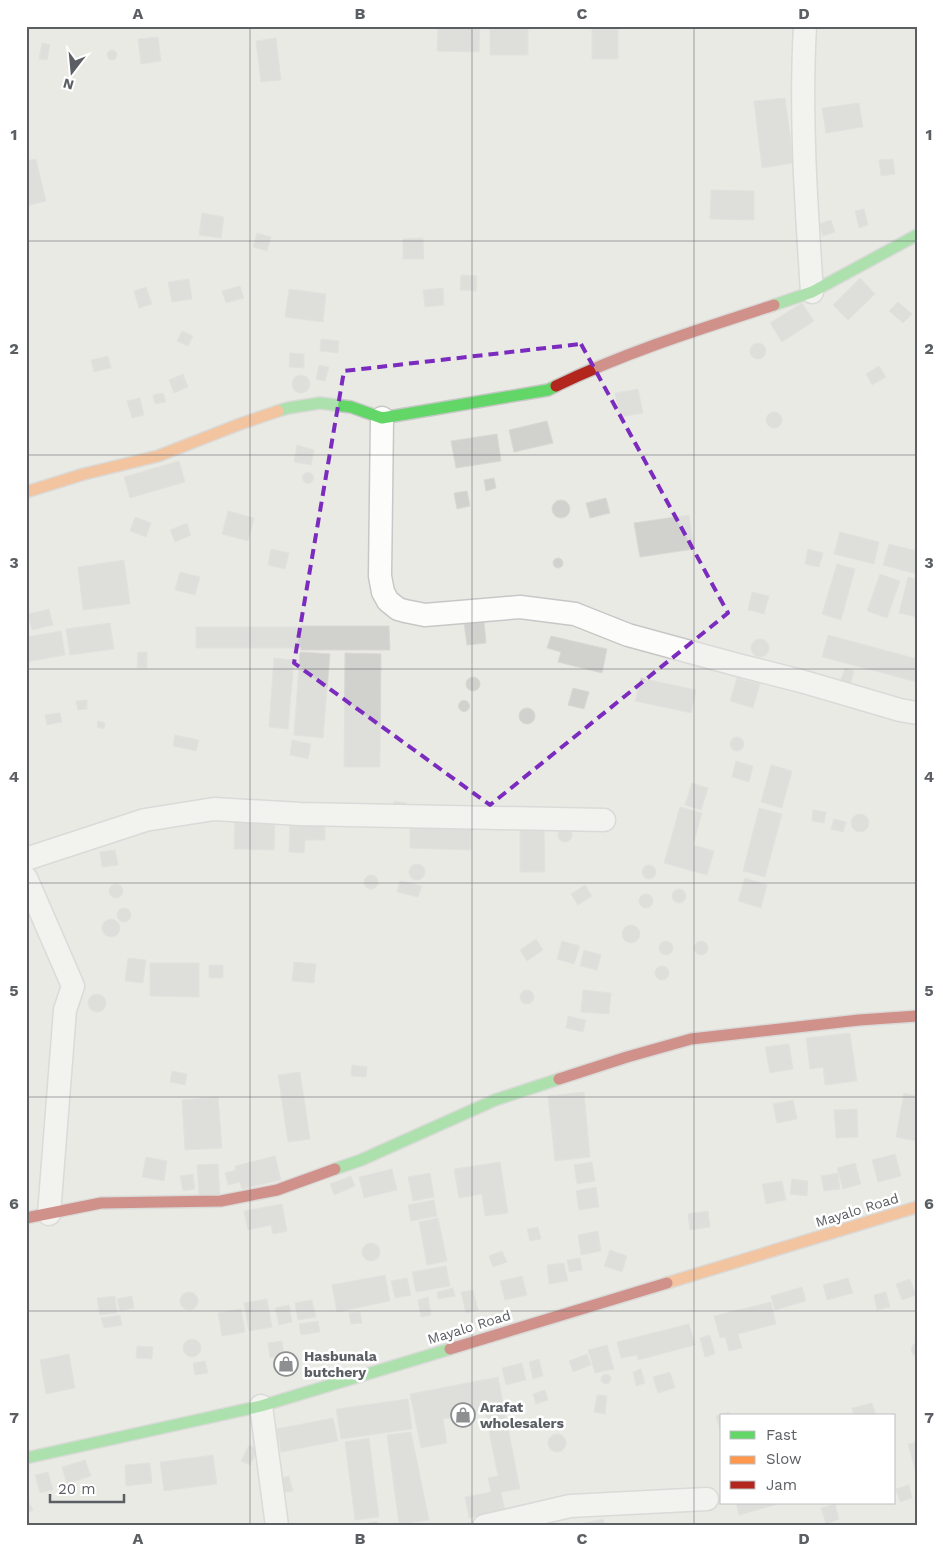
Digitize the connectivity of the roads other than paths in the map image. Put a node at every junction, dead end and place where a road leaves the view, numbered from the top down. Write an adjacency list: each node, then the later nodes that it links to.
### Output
1 (805, 26): 3 (street)
2 (917, 235): 3 (street)
3 (812, 292): 4 (street)
4 (382, 418): 5 (street); 6 (street)
5 (26, 492)
6 (917, 713)
7 (604, 820): 8 (street)
8 (26, 859)
9 (26, 878): 12 (street)
10 (917, 1016): 12 (street)
11 (917, 1207): 14 (street, Mayalo Road)
12 (49, 1214): 13 (street)
13 (26, 1218)
14 (260, 1406): 15 (street, Mayalo Road); 17 (street)
15 (26, 1458)
16 (707, 1499): 18 (street)
17 (277, 1526)
18 (484, 1526)

